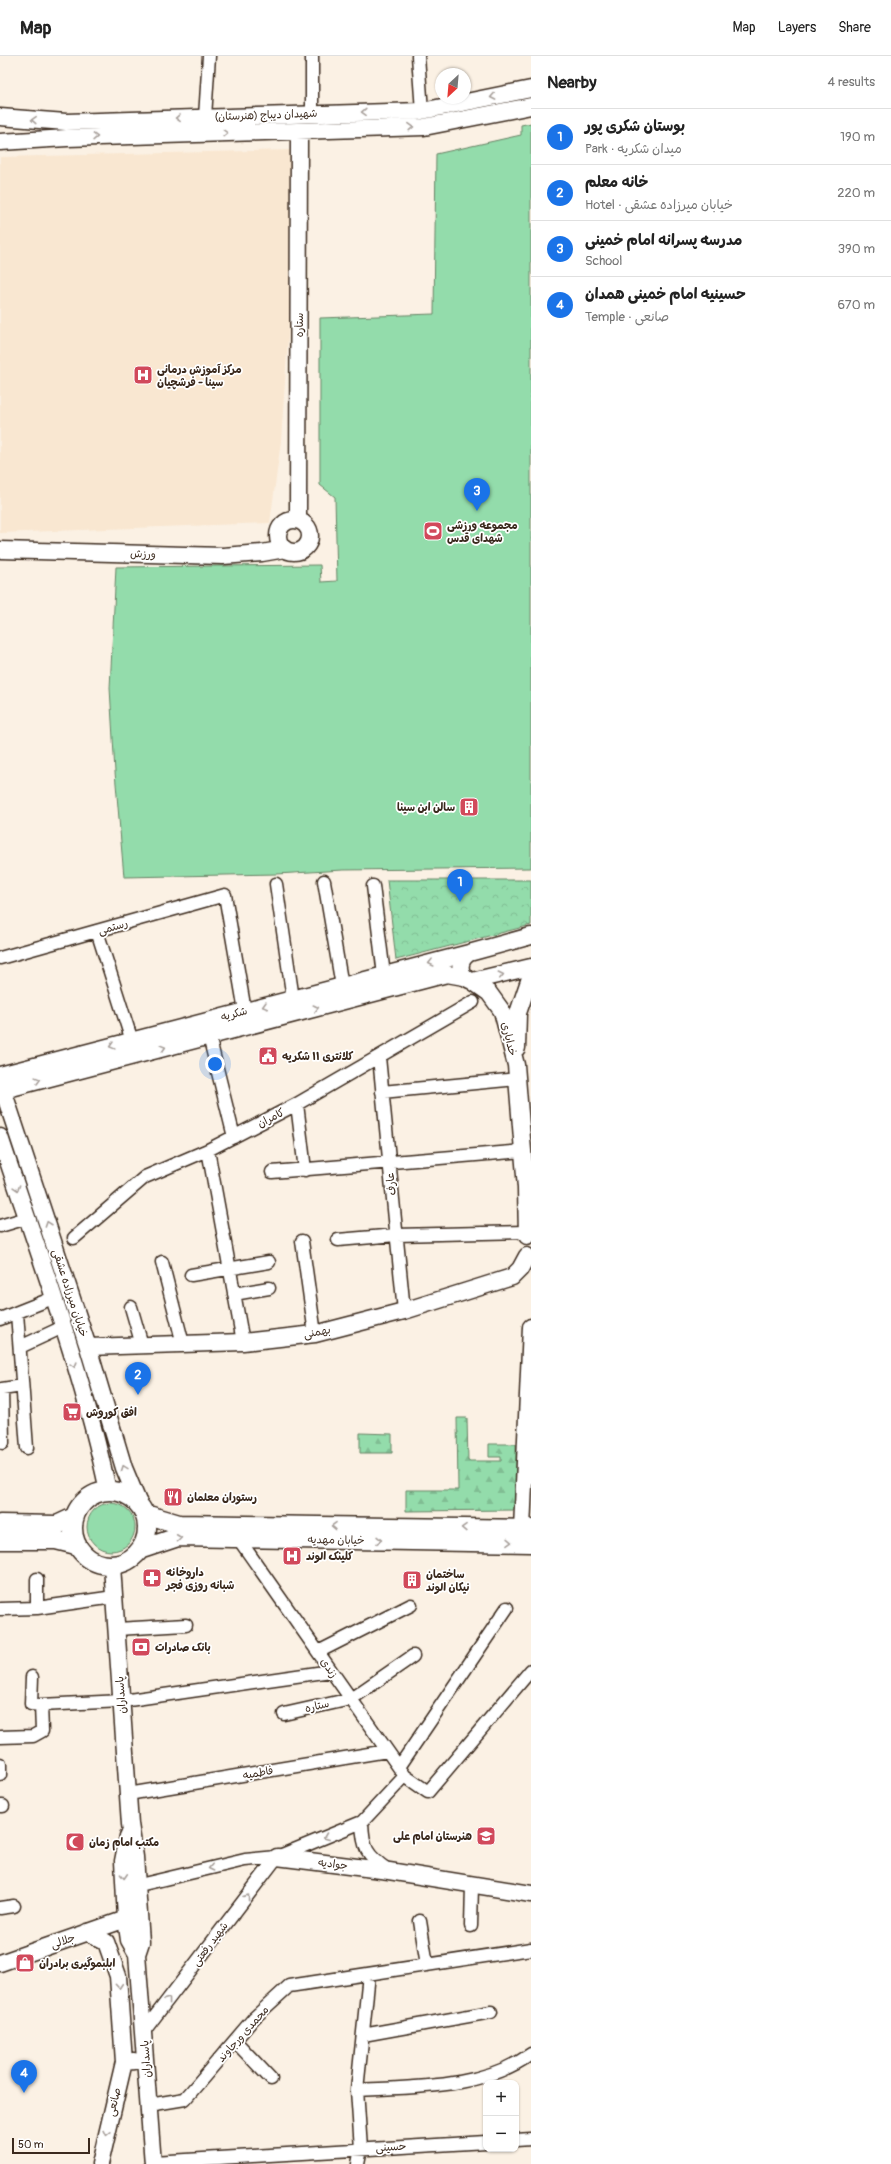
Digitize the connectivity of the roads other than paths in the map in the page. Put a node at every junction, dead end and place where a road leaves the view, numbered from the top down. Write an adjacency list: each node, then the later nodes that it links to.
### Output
1 (209, 56): 9 (street)
2 (312, 56): 7 (street)
3 (418, 56): 6 (street)
4 (531, 89): 6 (main road, شهیدان دیباج (هنرستان), one-way to 6)
5 (531, 106): 11 (main road, شهیدان دیباج (هنرستان), one-way to 5)
6 (422, 111): 7 (main road, شهیدان دیباج (هنرستان), one-way to 7)
7 (312, 114): 9 (main road, شهیدان دیباج (هنرستان))
8 (0, 117): 10 (main road, شهیدان دیباج (هنرستان), one-way to 8)
9 (205, 117): 10 (main road, شهیدان دیباج (هنرستان), one-way to 10)
10 (66, 122): 12 (main road)
11 (300, 131): 12 (main road, شهیدان دیباج (هنرستان), one-way to 11); 14 (main road, ستاره)
12 (67, 138): 13 (main road, شهیدان دیباج (هنرستان))
13 (0, 142)
14 (298, 520): 15 (main road); 15 (main road)
15 (285, 549): 16 (main road, ورزش)
16 (0, 550)
17 (324, 881): 28 (street)
18 (276, 884): 29 (street)
19 (373, 886): 25 (street)
20 (97, 931): 23 (street, رستمی); 31 (street, رستمی); 33 (street)
21 (528, 939): 22 (main road, شکریه)
22 (469, 953): 25 (main road, شکریه, one-way to 25); 27 (main road)
23 (0, 958)
24 (531, 967): 27 (main road, one-way to 24)
25 (384, 975): 28 (main road, شکریه)
26 (531, 975): 35 (main road, خدایاری)
27 (468, 979): 32 (main road, شکریه, one-way to 27); 35 (main road, خدایاری)
28 (342, 986): 29 (main road, شکریه)
29 (293, 998): 31 (main road, شکریه, one-way to 31)
30 (473, 1002): 34 (street, کامران)
31 (245, 1011): 33 (main road, شکریه)
32 (209, 1036): 36 (main road, شکریه, one-way to 32); 40 (street)
33 (132, 1041): 36 (main road, شکریه, one-way to 36)
34 (379, 1057): 37 (street, عارف); 38 (street, کامران)
35 (517, 1072): 37 (street); 42 (main road)
36 (1, 1084): 74 (main road, خیابان میرزاده عشقی, one-way to 36)
37 (382, 1092): 43 (street, عارف)
38 (297, 1104): 40 (street, کامران); 44 (street)
39 (0, 1137): 48 (main road, خیابان میرزاده عشقی, one-way to 48)
40 (234, 1137): 41 (street, کامران)
41 (208, 1150): 52 (street, کامران); 58 (street)
42 (523, 1151): 43 (street); 46 (main road)
43 (389, 1163): 44 (street); 51 (street, عارف)
44 (305, 1170): 45 (street)
45 (272, 1172)
46 (526, 1188): 47 (main road); 50 (main road)
47 (531, 1204)
48 (27, 1218): 49 (street); 62 (main road, خیابان میرزاده عشقی)
49 (0, 1226)
50 (528, 1234): 51 (street); 55 (main road)
51 (396, 1235): 53 (street); 64 (street, عارف)
52 (74, 1238)
53 (338, 1240)
54 (302, 1241): 69 (street)
55 (529, 1257): 64 (main road, بهمنی)
56 (162, 1262): 71 (street)
57 (269, 1262): 58 (street)
58 (229, 1268): 59 (street); 61 (street)
59 (191, 1275)
60 (269, 1288): 61 (street)
61 (234, 1294): 70 (street)
62 (53, 1298): 65 (street); 67 (main road, خیابان میرزاده عشقی)
63 (131, 1307): 72 (street)
64 (404, 1311): 69 (main road, بهمنی)
65 (17, 1313): 66 (street); 73 (street)
66 (0, 1319)
67 (63, 1327): 73 (street); 78 (main road, خیابان میرزاده عشقی, one-way to 78)
68 (531, 1327): 82 (main road)
69 (314, 1334): 70 (main road, بهمنی)
70 (243, 1342): 71 (main road, بهمنی)
71 (183, 1344): 72 (main road, بهمنی)
72 (142, 1346): 74 (main road, بهمنی)
73 (20, 1347): 75 (street)
74 (88, 1347): 79 (main road, خیابان میرزاده عشقی, one-way to 74)
75 (22, 1386): 76 (street); 77 (street)
76 (3, 1443)
77 (27, 1448)
78 (108, 1491): 79 (main road); 80 (main road)
79 (142, 1509): 82 (main road, خیابان مهدیه, one-way to 79); 86 (main road)
80 (74, 1517): 81 (main road); 85 (main road)
81 (0, 1524)
82 (528, 1534): 83 (main road, خیابان مهدیه, one-way to 82)
83 (238, 1538): 86 (main road, خیابان مهدیه, one-way to 83); 96 (street, زندی)
84 (0, 1540): 85 (main road)
85 (76, 1545): 87 (main road)
86 (142, 1548): 87 (main road)
87 (112, 1566): 89 (main road, پاسداران)
88 (37, 1579): 91 (street)
89 (114, 1597): 91 (street); 95 (main road, پاسداران)
90 (410, 1605): 96 (street)
91 (37, 1608): 93 (street)
92 (507, 1608): 108 (street)
93 (0, 1609)
94 (186, 1625): 95 (street)
95 (117, 1629): 102 (main road, پاسداران)
96 (318, 1652): 99 (street, زندی)
97 (413, 1656): 101 (street)
98 (531, 1670): 108 (street, زندی)
99 (331, 1671): 101 (street, زندی); 102 (street)
100 (32, 1677): 103 (street)
101 (351, 1699): 104 (street, ستاره); 106 (street, زندی)
102 (122, 1701): 103 (street); 110 (main road, پاسداران)
103 (41, 1705): 105 (street)
104 (284, 1714)
105 (0, 1737)
106 (388, 1751): 108 (street, زندی); 110 (street, فاطمیه)
107 (0, 1764): 109 (street)
108 (402, 1772): 111 (street)
109 (0, 1775)
110 (128, 1794): 112 (main road, پاسداران)
111 (362, 1822): 113 (street, one-way to 113); 114 (street)
112 (130, 1824): 116 (main road, پاسداران); 120 (main road, پاسداران, one-way to 120)
113 (277, 1857): 114 (main road, جوادیه); 116 (street, جوادیه, one-way to 116); 130 (street, شهید رفعتی, one-way to 113)
114 (389, 1871): 115 (main road, جوادیه)
115 (472, 1885): 117 (main road, جوادیه); 122 (street)
116 (136, 1886): 125 (main road, پاسداران)
117 (531, 1894)
118 (14, 1906): 119 (street)
119 (0, 1908)
120 (126, 1919): 123 (main road, جلالی); 125 (main road, پاسداران)
121 (420, 1921): 127 (street)
122 (471, 1926)
123 (87, 1932): 126 (main road, جلالی); 135 (main road, صانعی, one-way to 135)
124 (531, 1949): 127 (street, محمدی ورجاوند)
125 (137, 1954): 130 (main road, پاسداران)
126 (0, 1963)
127 (427, 1965): 128 (street, محمدی ورجاوند)
128 (369, 1974): 131 (street); 132 (street, محمدی ورجاوند)
129 (491, 2012): 131 (street)
130 (144, 2031): 134 (main road, پاسداران)
131 (363, 2035): 137 (street)
132 (235, 2041): 136 (street); 138 (street, محمدی ورجاوند)
133 (531, 2054): 137 (street)
134 (146, 2059): 135 (main road); 138 (main road, پاسداران)
135 (124, 2062): 144 (main road, صانعی, one-way to 144)
136 (271, 2079)
137 (357, 2090): 142 (street)
138 (149, 2105): 143 (main road, پاسداران)
139 (531, 2139): 140 (street)
140 (519, 2140)
141 (483, 2142): 142 (street, حسینی)
142 (361, 2149): 143 (street, حسینی); 145 (street)
143 (153, 2163)
144 (100, 2164)
145 (358, 2164)

